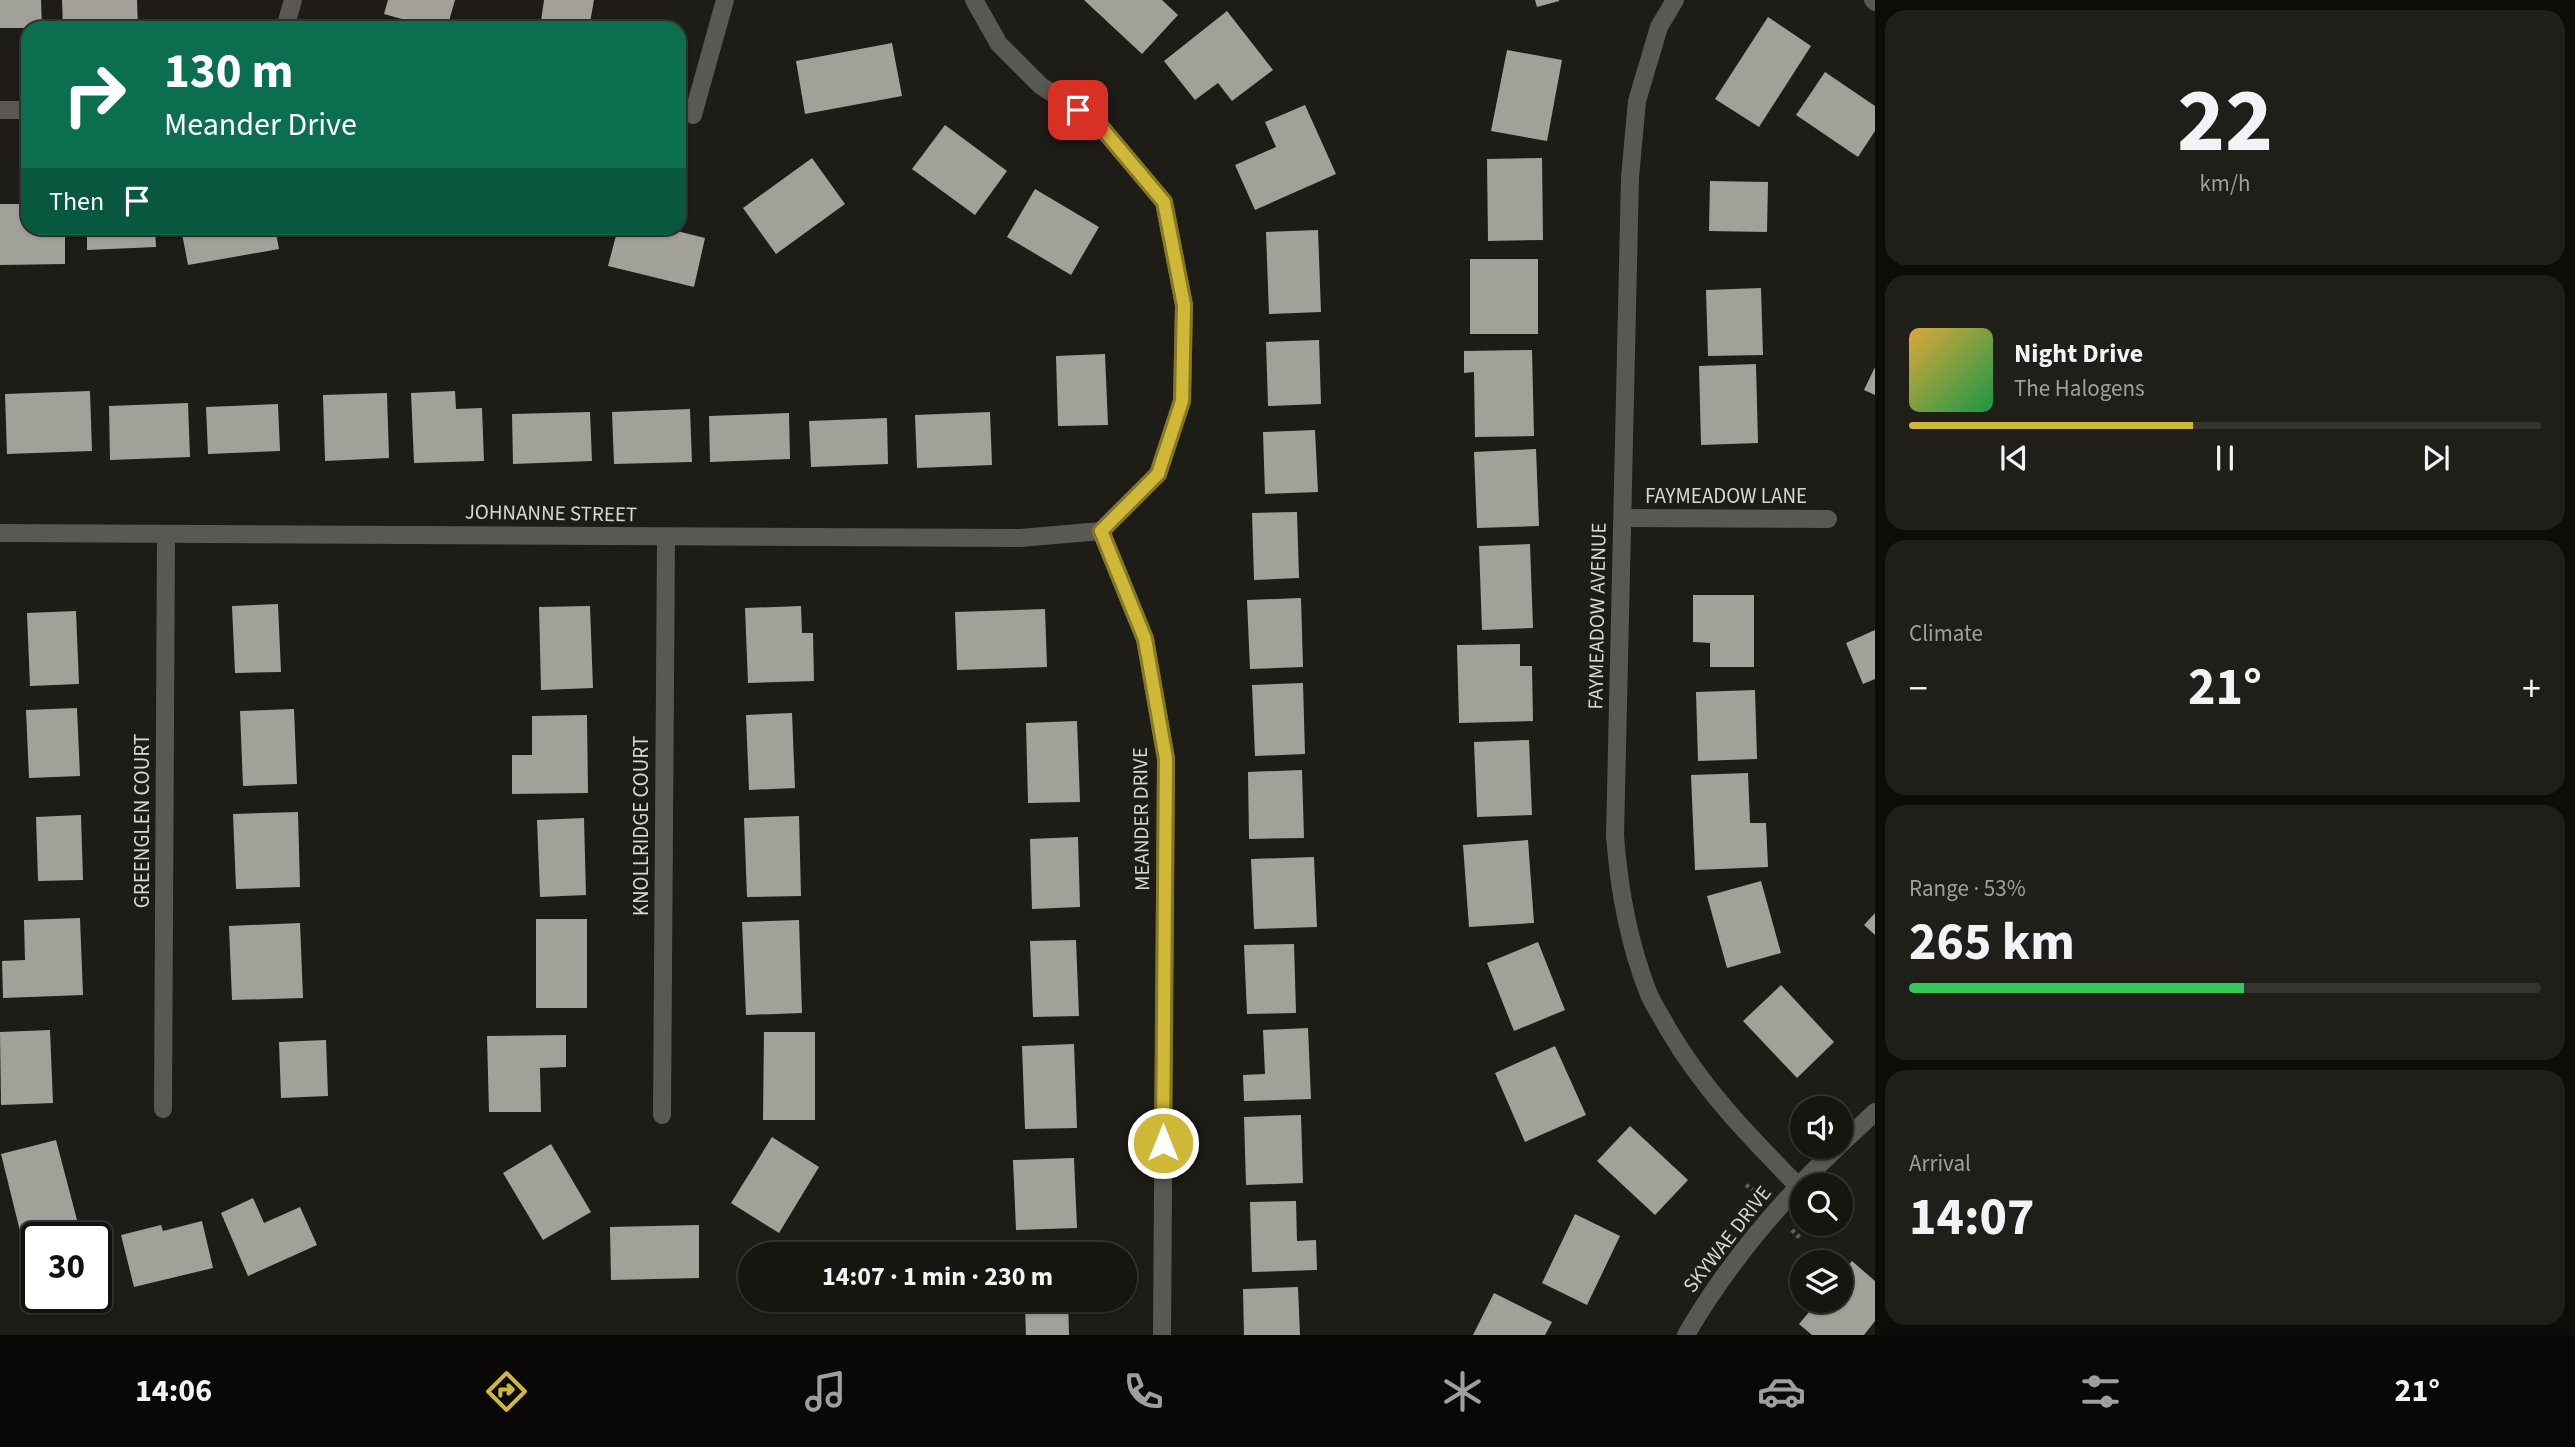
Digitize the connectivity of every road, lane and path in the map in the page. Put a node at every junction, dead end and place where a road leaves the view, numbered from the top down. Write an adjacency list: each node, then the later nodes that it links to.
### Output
1 (293, 0): 5 (street)
2 (725, 0): 8 (street)
3 (974, 0): 11 (street)
4 (1675, 0): 9 (street, FAYMEADOW AVENUE)
5 (287, 21)
6 (0, 110): 7 (street)
7 (21, 110)
8 (693, 115)
9 (1623, 518): 10 (street, FAYMEADOW LANE); 21 (street, FAYMEADOW AVENUE)
10 (1828, 519)
11 (1101, 531): 14 (street, JOHNANNE STREET); 27 (street, MEANDER DRIVE)
12 (0, 533): 13 (street, JOHNANNE STREET)
13 (166, 534): 14 (street, JOHNANNE STREET); 15 (street, GREENGLEN COURT)
14 (666, 538): 17 (street, KNOLLRIDGE COURT)
15 (163, 1109)
16 (1875, 1112): 18 (street, SKYWAE DRIVE)
17 (663, 1115)
18 (1853, 1133)
19 (1825, 1159): 20 (street, SKYWAE DRIVE)
20 (1810, 1173)
21 (1790, 1178)
22 (1746, 1185): 23 (path)
23 (1756, 1192)
24 (1790, 1194): 28 (street, SKYWAE DRIVE)
25 (1798, 1236): 26 (path)
26 (1801, 1239)
27 (1162, 1335)
28 (1686, 1335)

